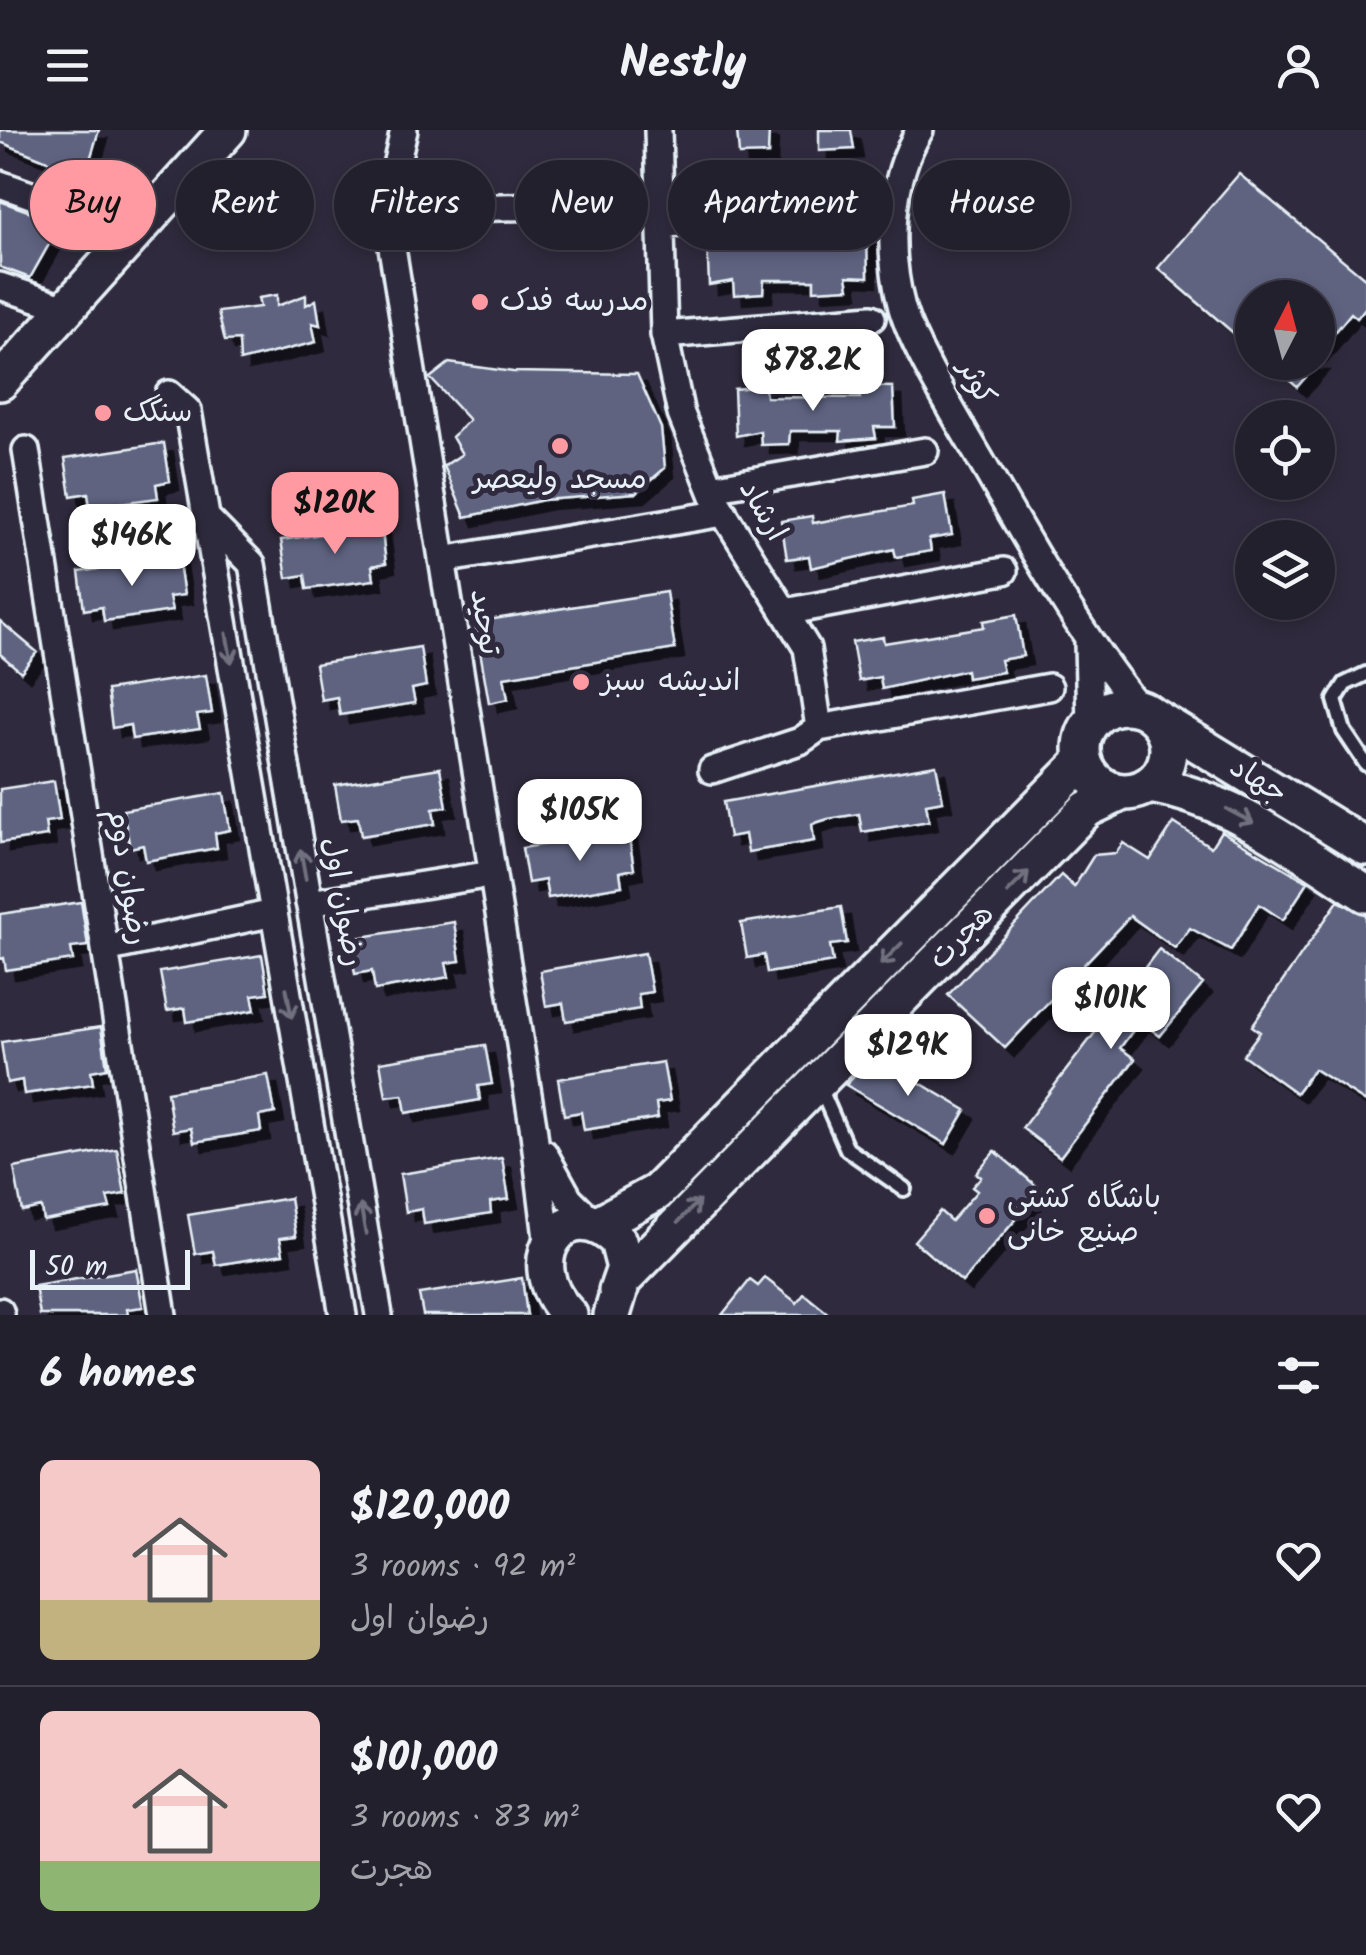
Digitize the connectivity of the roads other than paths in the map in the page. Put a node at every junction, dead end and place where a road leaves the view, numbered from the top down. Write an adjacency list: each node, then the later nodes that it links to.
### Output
1 (228, 130): 8 (main road)
2 (404, 130): 5 (street, توحید)
3 (658, 130): 10 (street, ارشاد)
4 (920, 130): 28 (street, کوثر)
5 (397, 160)
6 (0, 184): 7 (street)
7 (30, 195)
8 (156, 209)
9 (495, 211): 10 (street)
10 (660, 213): 11 (street); 17 (street, ارشاد)
11 (668, 213)
12 (119, 250): 15 (main road)
13 (392, 250): 25 (street, توحید)
14 (0, 286): 15 (street)
15 (66, 308): 18 (main road)
16 (872, 318): 17 (street)
17 (664, 334): 22 (street, ارشاد)
18 (0, 382)
19 (169, 394): 24 (street)
20 (26, 450): 43 (street, رضوان دوم)
21 (925, 451): 22 (street)
22 (712, 488): 23 (street, ارشاد)
23 (724, 513): 25 (street); 27 (street, ارشاد)
24 (206, 517): 41 (street, رضوان اول, one-way to 24); 42 (street, one-way to 42)
25 (442, 560): 39 (street, توحید)
26 (1004, 571): 27 (street)
27 (785, 612): 33 (street, ارشاد)
28 (1088, 644): 31 (street, کوثر); 32 (street, کوثر)
29 (1366, 674): 35 (lane)
30 (1049, 687): 33 (street)
31 (1145, 712): 32 (main road); 37 (main road); 38 (main road, جهاد)
32 (1090, 724): 34 (main road)
33 (819, 728): 36 (street)
34 (1083, 760): 37 (main road); 47 (main road, هجرت, one-way to 47)
35 (1366, 764)
36 (712, 770)
37 (1136, 789): 40 (main road, جهاد, one-way to 40); 44 (main road, هجرت, one-way to 37)
38 (1366, 848)
39 (492, 874): 41 (street); 45 (street, توحید)
40 (1366, 894)
41 (310, 903): 53 (street, رضوان اول, one-way to 41)
42 (274, 912): 43 (street); 52 (street, one-way to 52)
43 (105, 949): 51 (street, رضوان دوم)
44 (817, 1083): 46 (lane); 49 (main road, هجرت, one-way to 44)
45 (533, 1125): 47 (street); 48 (street)
46 (904, 1190)
47 (596, 1225): 48 (main road, هجرت); 49 (main road)
48 (548, 1246): 50 (main road)
49 (617, 1298): 54 (main road, هجرت)
50 (562, 1310)
51 (163, 1315)
52 (343, 1315)
53 (379, 1315)
54 (599, 1315)

